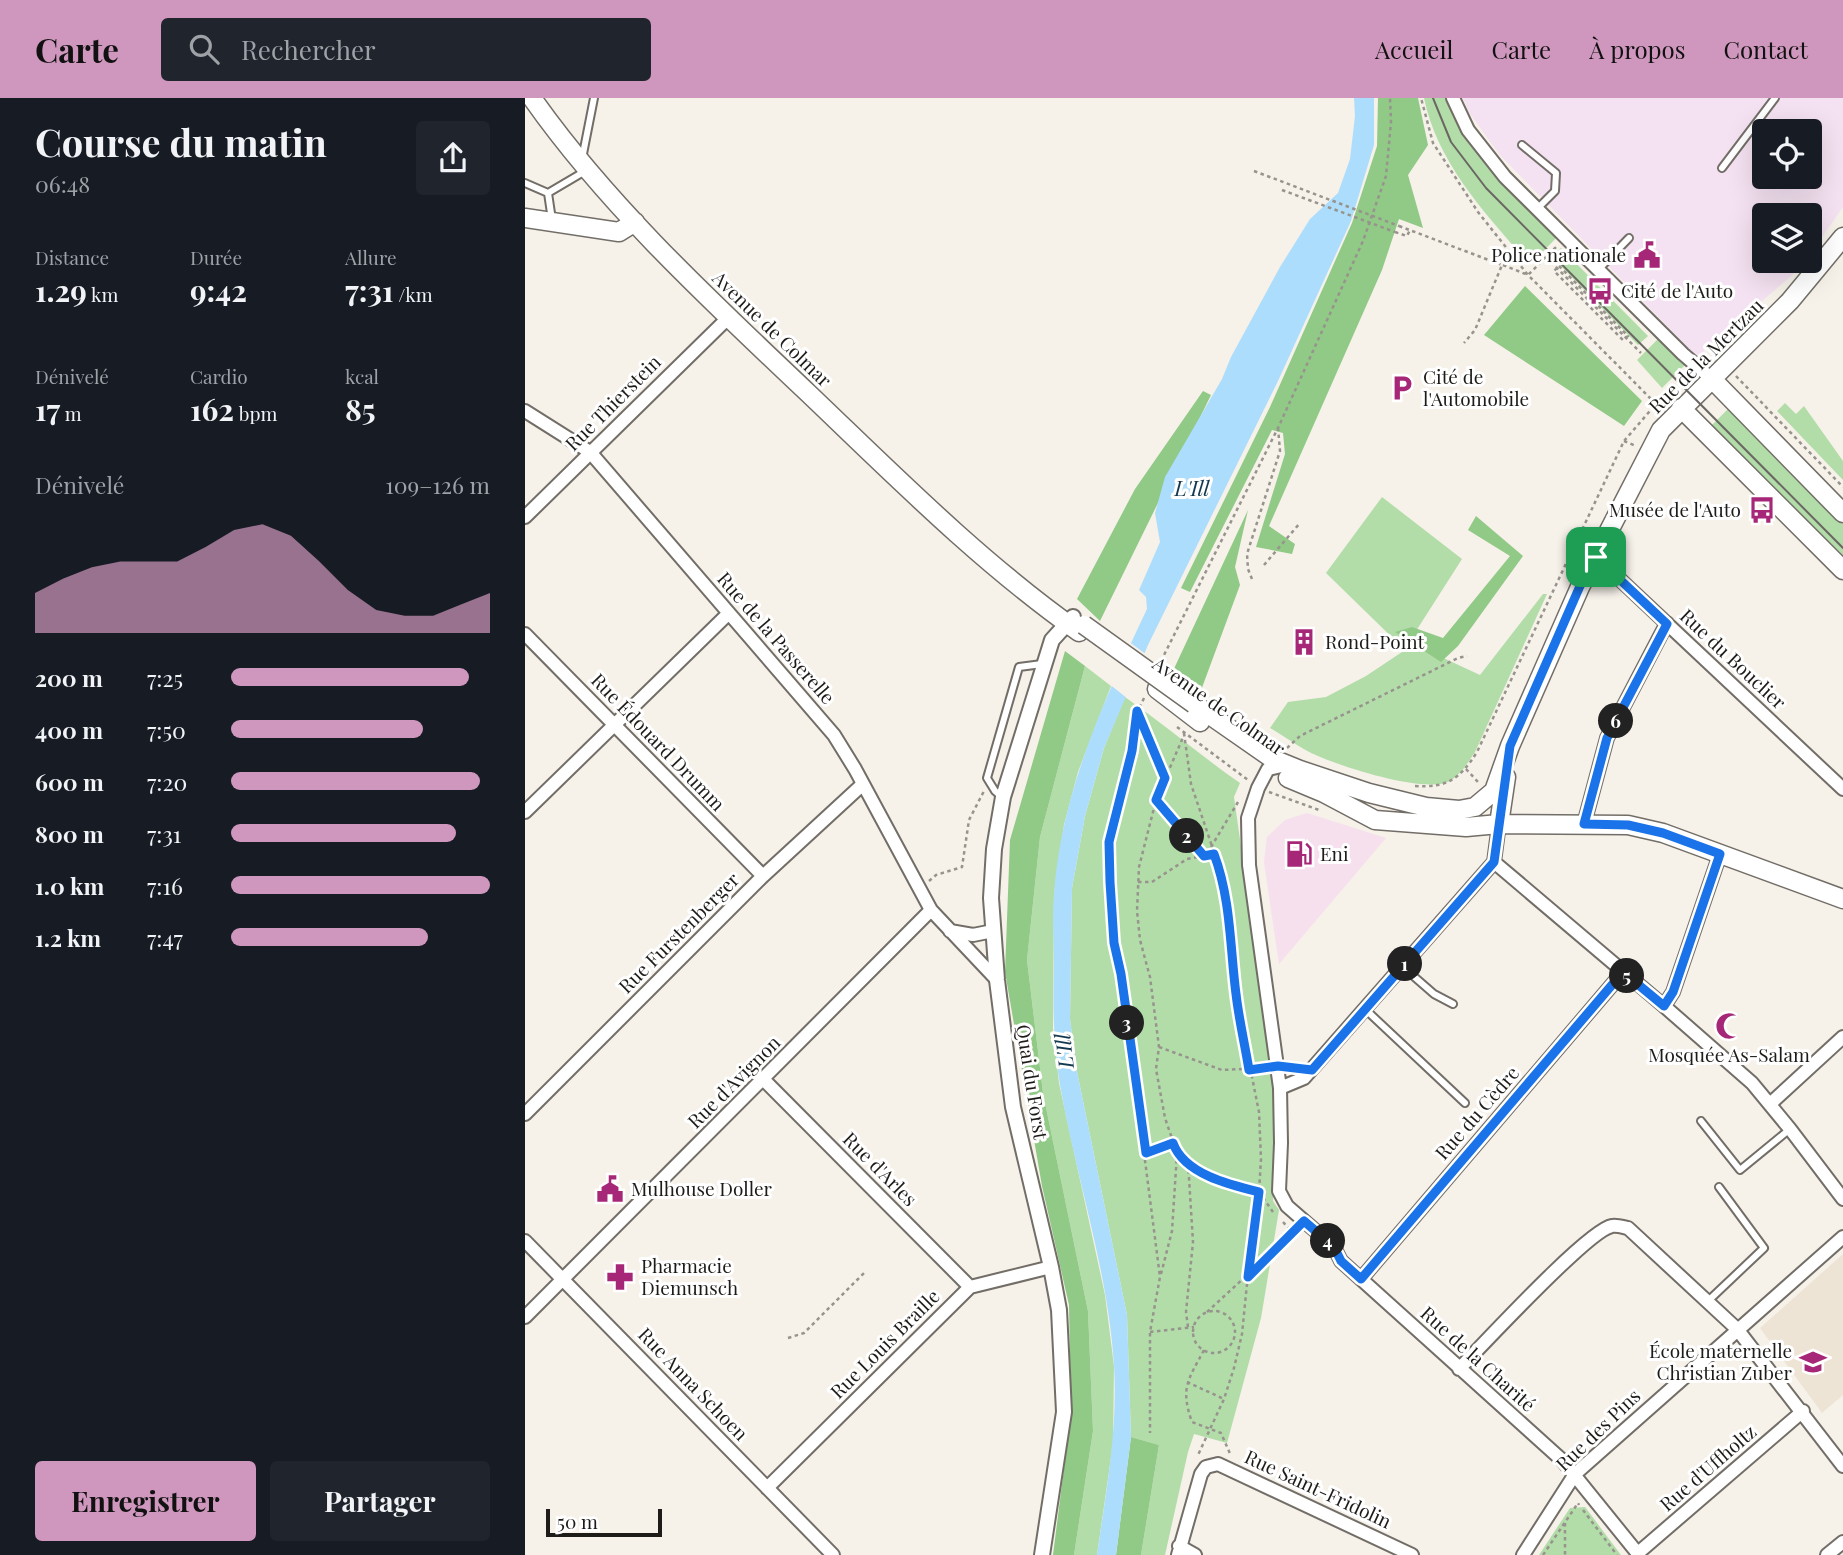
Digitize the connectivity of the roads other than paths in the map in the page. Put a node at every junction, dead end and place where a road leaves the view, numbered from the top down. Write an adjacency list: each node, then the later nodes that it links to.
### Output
1 (532, 98): 6 (main road, Avenue de Colmar)
2 (594, 98): 6 (lane)
3 (1453, 98): 10 (street)
4 (1775, 98): 7 (lane)
5 (1522, 145): 10 (lane)
6 (585, 165): 9 (lane); 13 (main road, Avenue de Colmar)
7 (1722, 168)
8 (525, 183): 9 (lane)
9 (548, 193): 12 (lane)
10 (1538, 208): 16 (street)
11 (525, 218): 12 (main road)
12 (552, 222): 13 (main road)
13 (635, 222): 17 (main road, Avenue de Colmar)
14 (1629, 237): 16 (lane)
15 (1843, 237): 18 (main road, Rue de la Mertzau)
16 (1598, 270): 18 (street)
17 (729, 317): 21 (street, Rue Thierstein); 27 (main road, Avenue de Colmar)
18 (1719, 372): 19 (main road, Rue de la Mertzau); 22 (main road)
19 (1681, 408): 24 (main road, Rue de la Mertzau); 25 (main road)
20 (525, 411): 21 (street, Rue de la Passerelle)
21 (590, 452): 23 (street, Rue Thierstein); 26 (street, Rue de la Passerelle)
22 (1843, 513)
23 (525, 517)
24 (1596, 557): 28 (street, Rue du Bouclier); 33 (main road, Rue de la Mertzau)
25 (1843, 570)
26 (729, 612): 32 (street); 36 (street, Rue de la Passerelle)
27 (1075, 624): 30 (street, Quai du Forst); 31 (main road, Avenue de Colmar, bridge); 31 (main road, Avenue de Colmar)
28 (1667, 624): 37 (street, Rue du Bouclier); 43 (street)
29 (525, 634): 32 (street, Rue Édouard Drumm)
30 (1044, 664): 39 (street, Quai du Forst); 39 (lane)
31 (1191, 708): 34 (main road, Avenue de Colmar); 35 (main road, Avenue de Colmar)
32 (615, 724): 41 (street); 46 (street, Rue Édouard Drumm)
33 (1510, 746): 38 (main road, Rue de la Mertzau); 42 (main road, Rue de la Mertzau)
34 (1292, 758): 35 (street); 40 (main road, Avenue de Colmar)
35 (1268, 769): 42 (main road, Avenue de Colmar); 59 (street)
36 (863, 784): 46 (street, Rue Furstenberger); 48 (street, Rue de la Passerelle)
37 (1843, 789)
38 (1494, 791): 40 (main road); 42 (main road)
39 (1003, 797): 50 (street, Quai du Forst)
40 (1467, 809): 42 (main road)
41 (525, 812)
42 (1499, 824): 43 (main road, Avenue de Colmar); 45 (street, Rue de la Mertzau)
43 (1584, 824): 44 (main road, Avenue de Colmar)
44 (1720, 854): 47 (main road, Avenue de Colmar); 55 (street)
45 (1494, 862): 51 (street); 52 (street)
46 (763, 876): 62 (street, Rue Furstenberger)
47 (1843, 898)
48 (931, 910): 49 (street, Rue de la Passerelle); 58 (street, Rue d'Avignon)
49 (950, 931): 50 (street); 53 (street, Rue de la Passerelle)
50 (993, 931): 53 (street, Quai du Forst)
51 (1403, 967): 54 (lane); 56 (street)
52 (1623, 972): 55 (street); 71 (street, Rue du Cèdre)
53 (997, 980): 69 (street, Quai du Forst)
54 (1453, 1004)
55 (1664, 1006): 61 (street)
56 (1366, 1010): 59 (street); 60 (lane)
57 (1843, 1037): 61 (street)
58 (763, 1079): 70 (street, Rue d'Avignon); 72 (street, Rue d'Arles)
59 (1280, 1088): 71 (street, Rue de la Charité)
60 (1465, 1103)
61 (1770, 1104): 64 (street)
62 (525, 1114)
63 (1701, 1121): 64 (lane)
64 (1790, 1129): 66 (street)
65 (1719, 1187): 73 (lane)
66 (1843, 1199)
67 (1843, 1237): 75 (street, Rue des Pins)
68 (525, 1241): 70 (street, Rue Anna Schoen)
69 (1051, 1267): 72 (street); 85 (street, Quai du Forst)
70 (563, 1279): 74 (street, Rue d'Avignon); 80 (street, Rue Anna Schoen)
71 (1361, 1279): 76 (street, Rue de la Charité)
72 (970, 1287): 80 (street, Rue Louis Braille)
73 (1707, 1302): 75 (street); 76 (street)
74 (525, 1317)
75 (1737, 1329): 77 (street); 79 (street, Rue des Pins)
76 (1459, 1369): 79 (street, Rue de la Charité)
77 (1803, 1411): 78 (street); 83 (street, Rue d'Uffholtz)
78 (1843, 1466)
79 (1575, 1474): 83 (street, Rue de la Charité); 88 (street, Rue des Pins)
80 (767, 1488): 84 (street, Rue Anna Schoen)
81 (1843, 1542): 89 (street)
82 (1179, 1550): 86 (street); 87 (street, Rue Saint-Fridolin)
83 (1639, 1554)
84 (833, 1555)
85 (1042, 1555)
86 (1195, 1555)
87 (1412, 1555)
88 (1524, 1555)
89 (1827, 1555)

